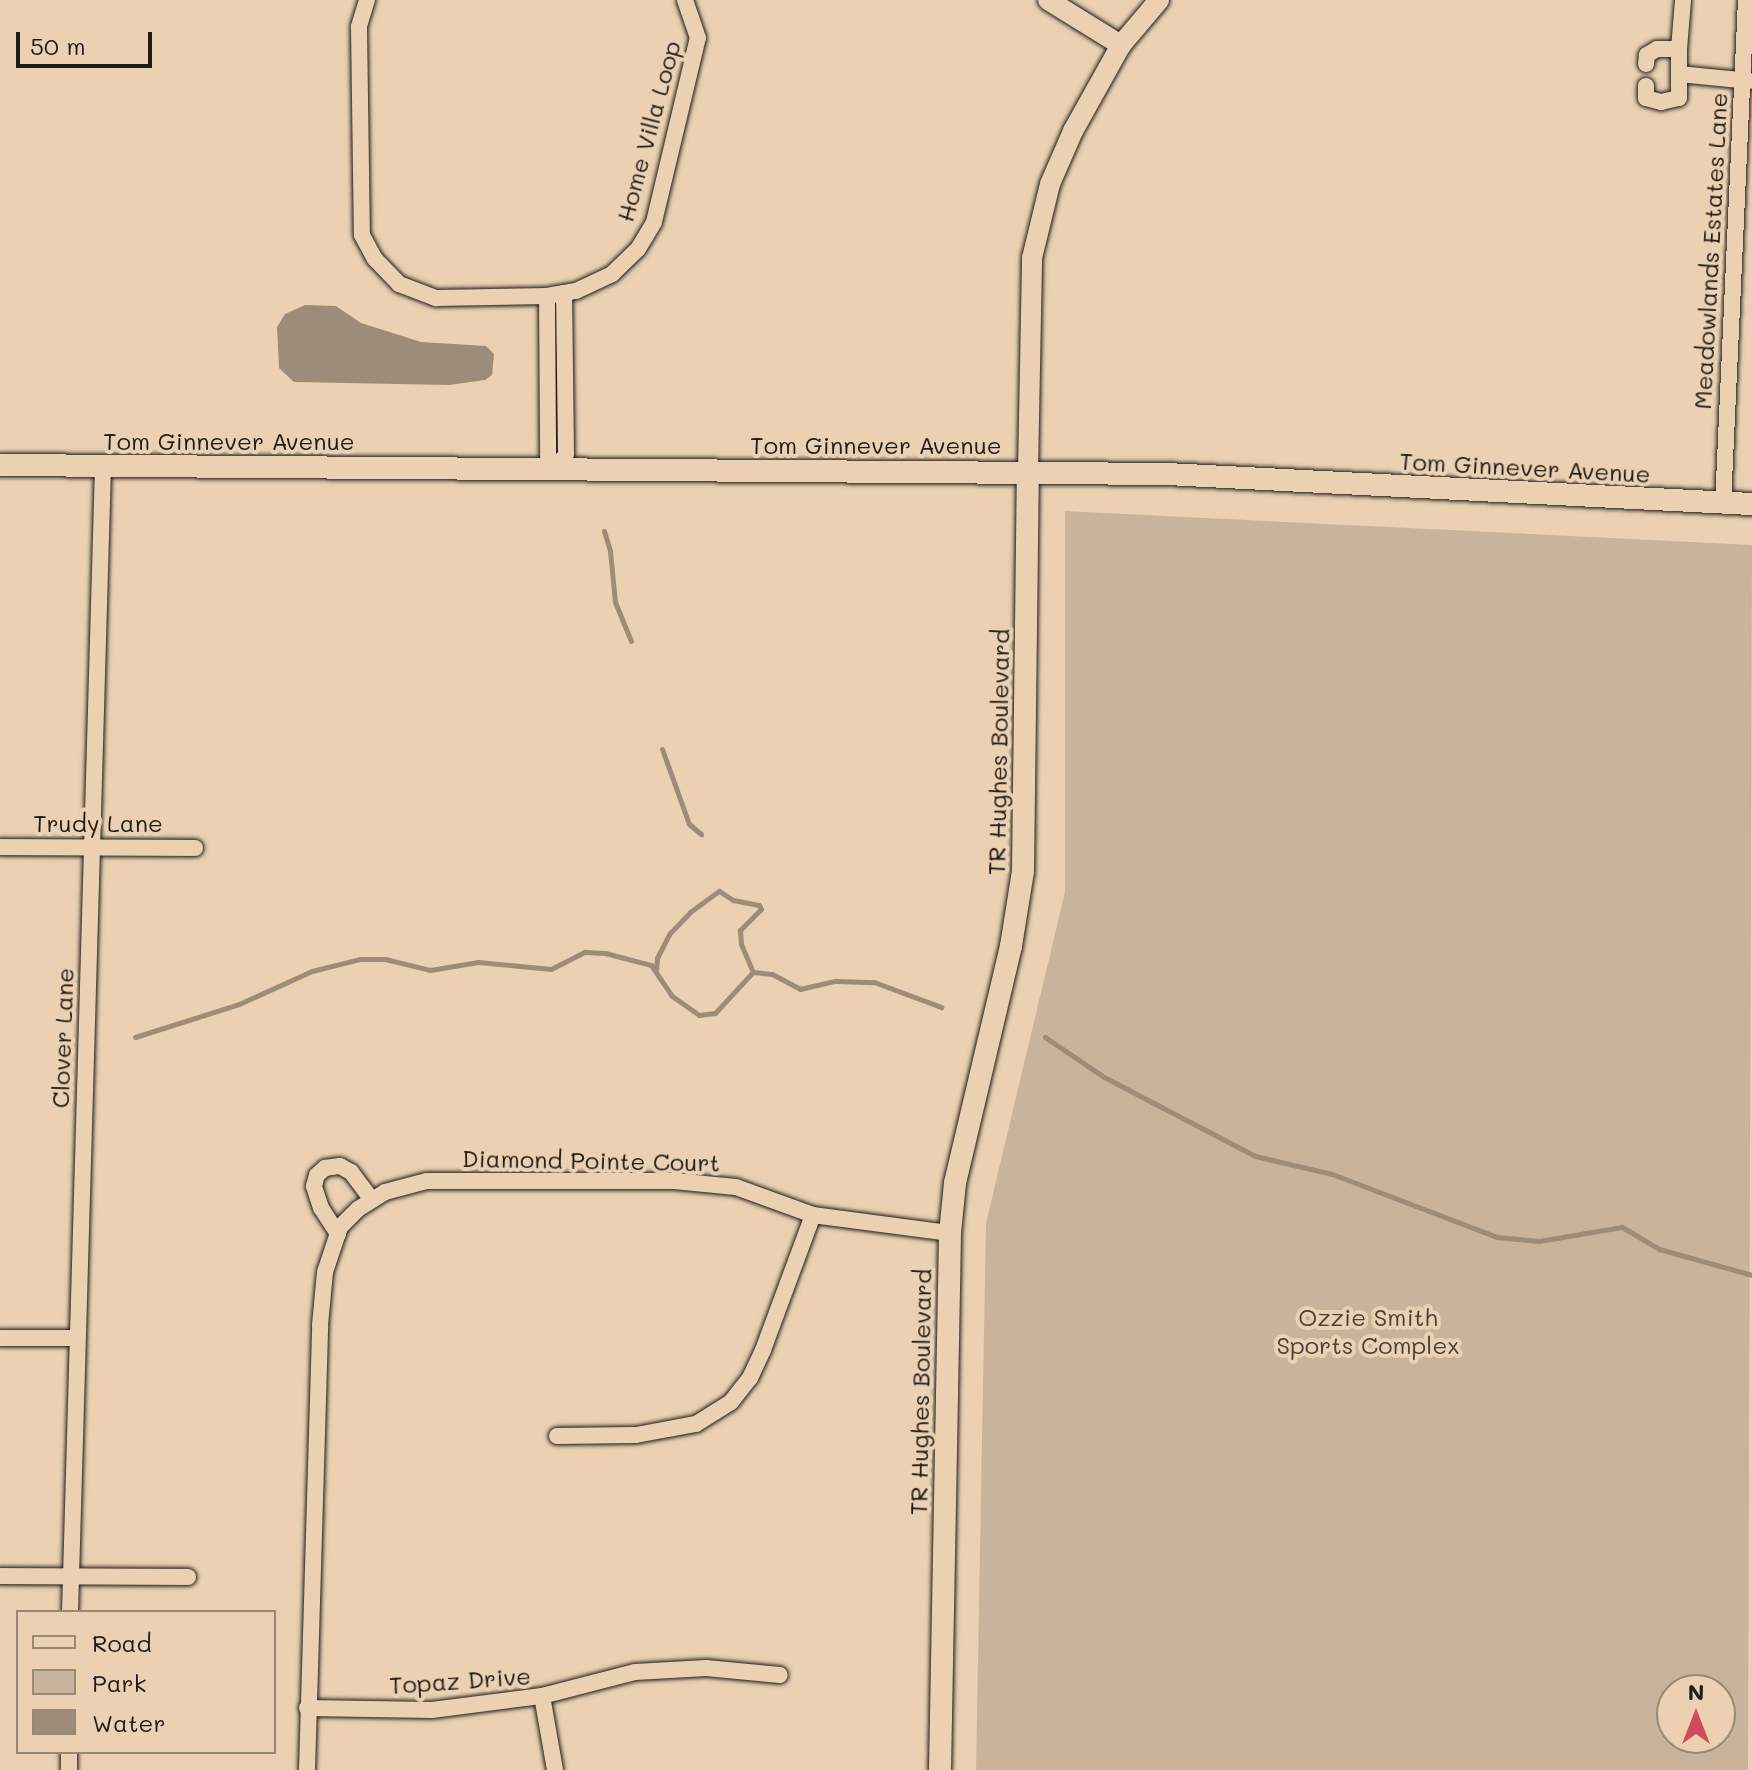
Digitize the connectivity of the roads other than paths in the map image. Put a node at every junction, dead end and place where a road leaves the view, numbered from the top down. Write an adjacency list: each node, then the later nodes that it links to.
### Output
1 (367, 0): 14 (street, Home Villa Loop)
2 (685, 0): 13 (street, Home Villa Loop)
3 (1048, 0): 7 (street)
4 (1159, 0): 7 (street, TR Hughes Boulevard)
5 (1683, 0): 8 (street)
6 (1746, 0): 11 (street, Meadowlands Estates Lane)
7 (1121, 45): 18 (street, TR Hughes Boulevard)
8 (1679, 49): 9 (street); 10 (street)
9 (1646, 64)
10 (1679, 74): 11 (street); 12 (street)
11 (1747, 81): 19 (street, Meadowlands Estates Lane)
12 (1646, 86)
13 (564, 293): 14 (street, Home Villa Loop); 17 (street)
14 (547, 296): 17 (street)
15 (0, 465): 16 (main road, Tom Ginnever Avenue)
16 (103, 466): 17 (main road, Tom Ginnever Avenue); 22 (street, Clover Lane)
17 (557, 469): 18 (main road, Tom Ginnever Avenue)
18 (1028, 471): 19 (main road, Tom Ginnever Avenue); 26 (main road, TR Hughes Boulevard)
19 (1723, 504): 20 (main road, Tom Ginnever Avenue)
20 (1752, 504)
21 (0, 847): 22 (street, Trudy Lane)
22 (92, 847): 23 (street, Trudy Lane); 29 (street, Clover Lane)
23 (195, 848)
24 (372, 1200): 25 (street, Diamond Pointe Court); 27 (street, Diamond Pointe Court); 27 (street)
25 (813, 1215): 26 (street, Diamond Pointe Court); 30 (street)
26 (950, 1233): 40 (main road, TR Hughes Boulevard)
27 (338, 1234): 37 (street, Diamond Pointe Court)
28 (0, 1338): 29 (street)
29 (77, 1338): 32 (street, Clover Lane)
30 (557, 1436)
31 (0, 1576): 32 (street)
32 (70, 1576): 33 (street); 34 (street, Clover Lane)
33 (188, 1577)
34 (70, 1610)
35 (780, 1675): 36 (street)
36 (542, 1696): 37 (street, Topaz Drive); 39 (street, Topaz Drive)
37 (307, 1708): 38 (street, Diamond Pointe Court)
38 (307, 1770)
39 (555, 1770)
40 (940, 1770)

